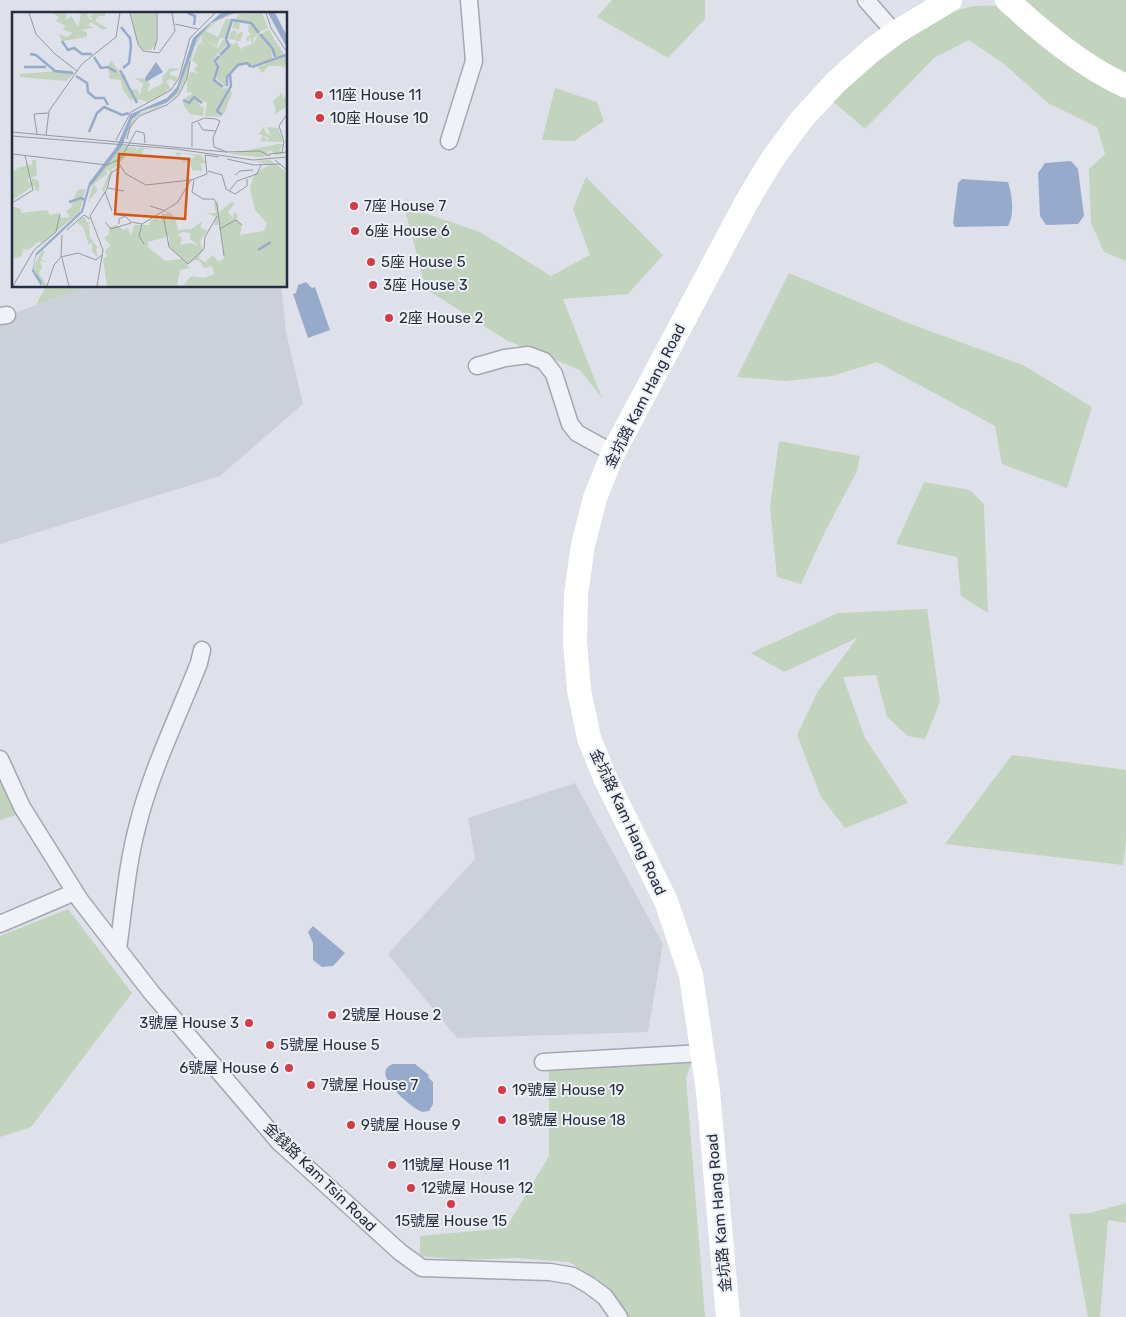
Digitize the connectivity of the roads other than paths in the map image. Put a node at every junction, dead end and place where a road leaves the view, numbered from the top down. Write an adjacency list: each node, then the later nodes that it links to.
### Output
1 (469, 0): 7 (street)
2 (866, 0): 5 (street)
3 (950, 0): 5 (street, 金坑路 Kam Hang Road)
4 (1007, 0): 6 (street)
5 (895, 33): 9 (street, 金坑路 Kam Hang Road)
6 (1126, 86)
7 (449, 141)
8 (477, 366): 9 (street)
9 (613, 453): 15 (street, 金坑路 Kam Hang Road)
10 (202, 650): 14 (street)
11 (0, 759): 12 (street, 金錢路 Kam Tsin Road)
12 (75, 892): 13 (street); 14 (street, 金錢路 Kam Tsin Road)
13 (0, 924)
14 (118, 948): 17 (street, 金錢路 Kam Tsin Road)
15 (702, 1053): 16 (street); 18 (street, 金坑路 Kam Hang Road)
16 (542, 1062)
17 (619, 1317)
18 (728, 1317)

